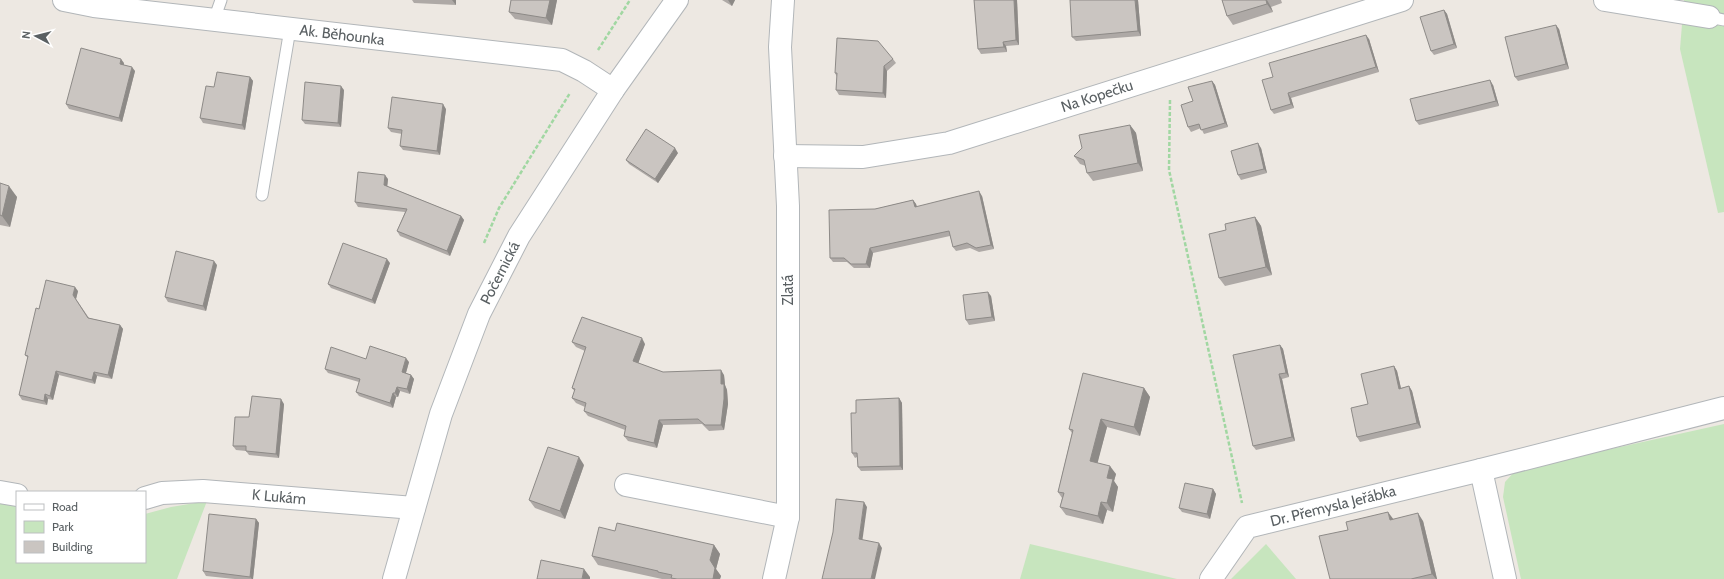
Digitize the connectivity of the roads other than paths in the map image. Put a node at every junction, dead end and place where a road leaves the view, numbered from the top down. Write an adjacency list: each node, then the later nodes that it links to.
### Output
1 (64, 0): 6 (street, Ak. Běhounka)
2 (677, 0): 9 (street, Počernická)
3 (783, 0): 10 (street, Zlatá)
4 (1402, 0): 10 (street, Na Kopečku)
5 (1605, 0): 7 (street)
6 (218, 10): 8 (street, Ak. Běhounka)
7 (1716, 18)
8 (290, 29): 9 (street, Ak. Běhounka); 11 (lane)
9 (613, 90): 18 (street, Počernická)
10 (785, 156): 19 (street, Zlatá)
11 (262, 195)
12 (1724, 408): 13 (street, Dr. Přemysla Jeřábka)
13 (1481, 470): 22 (street, Dr. Přemysla Jeřábka); 23 (street)
14 (626, 485): 19 (street)
15 (0, 492): 16 (street)
16 (16, 495)
17 (146, 498): 18 (street, K Lukám)
18 (414, 508): 20 (street, Počernická)
19 (788, 517): 21 (street, Zlatá)
20 (394, 579)
21 (774, 579)
22 (1210, 579)
23 (1505, 579)

